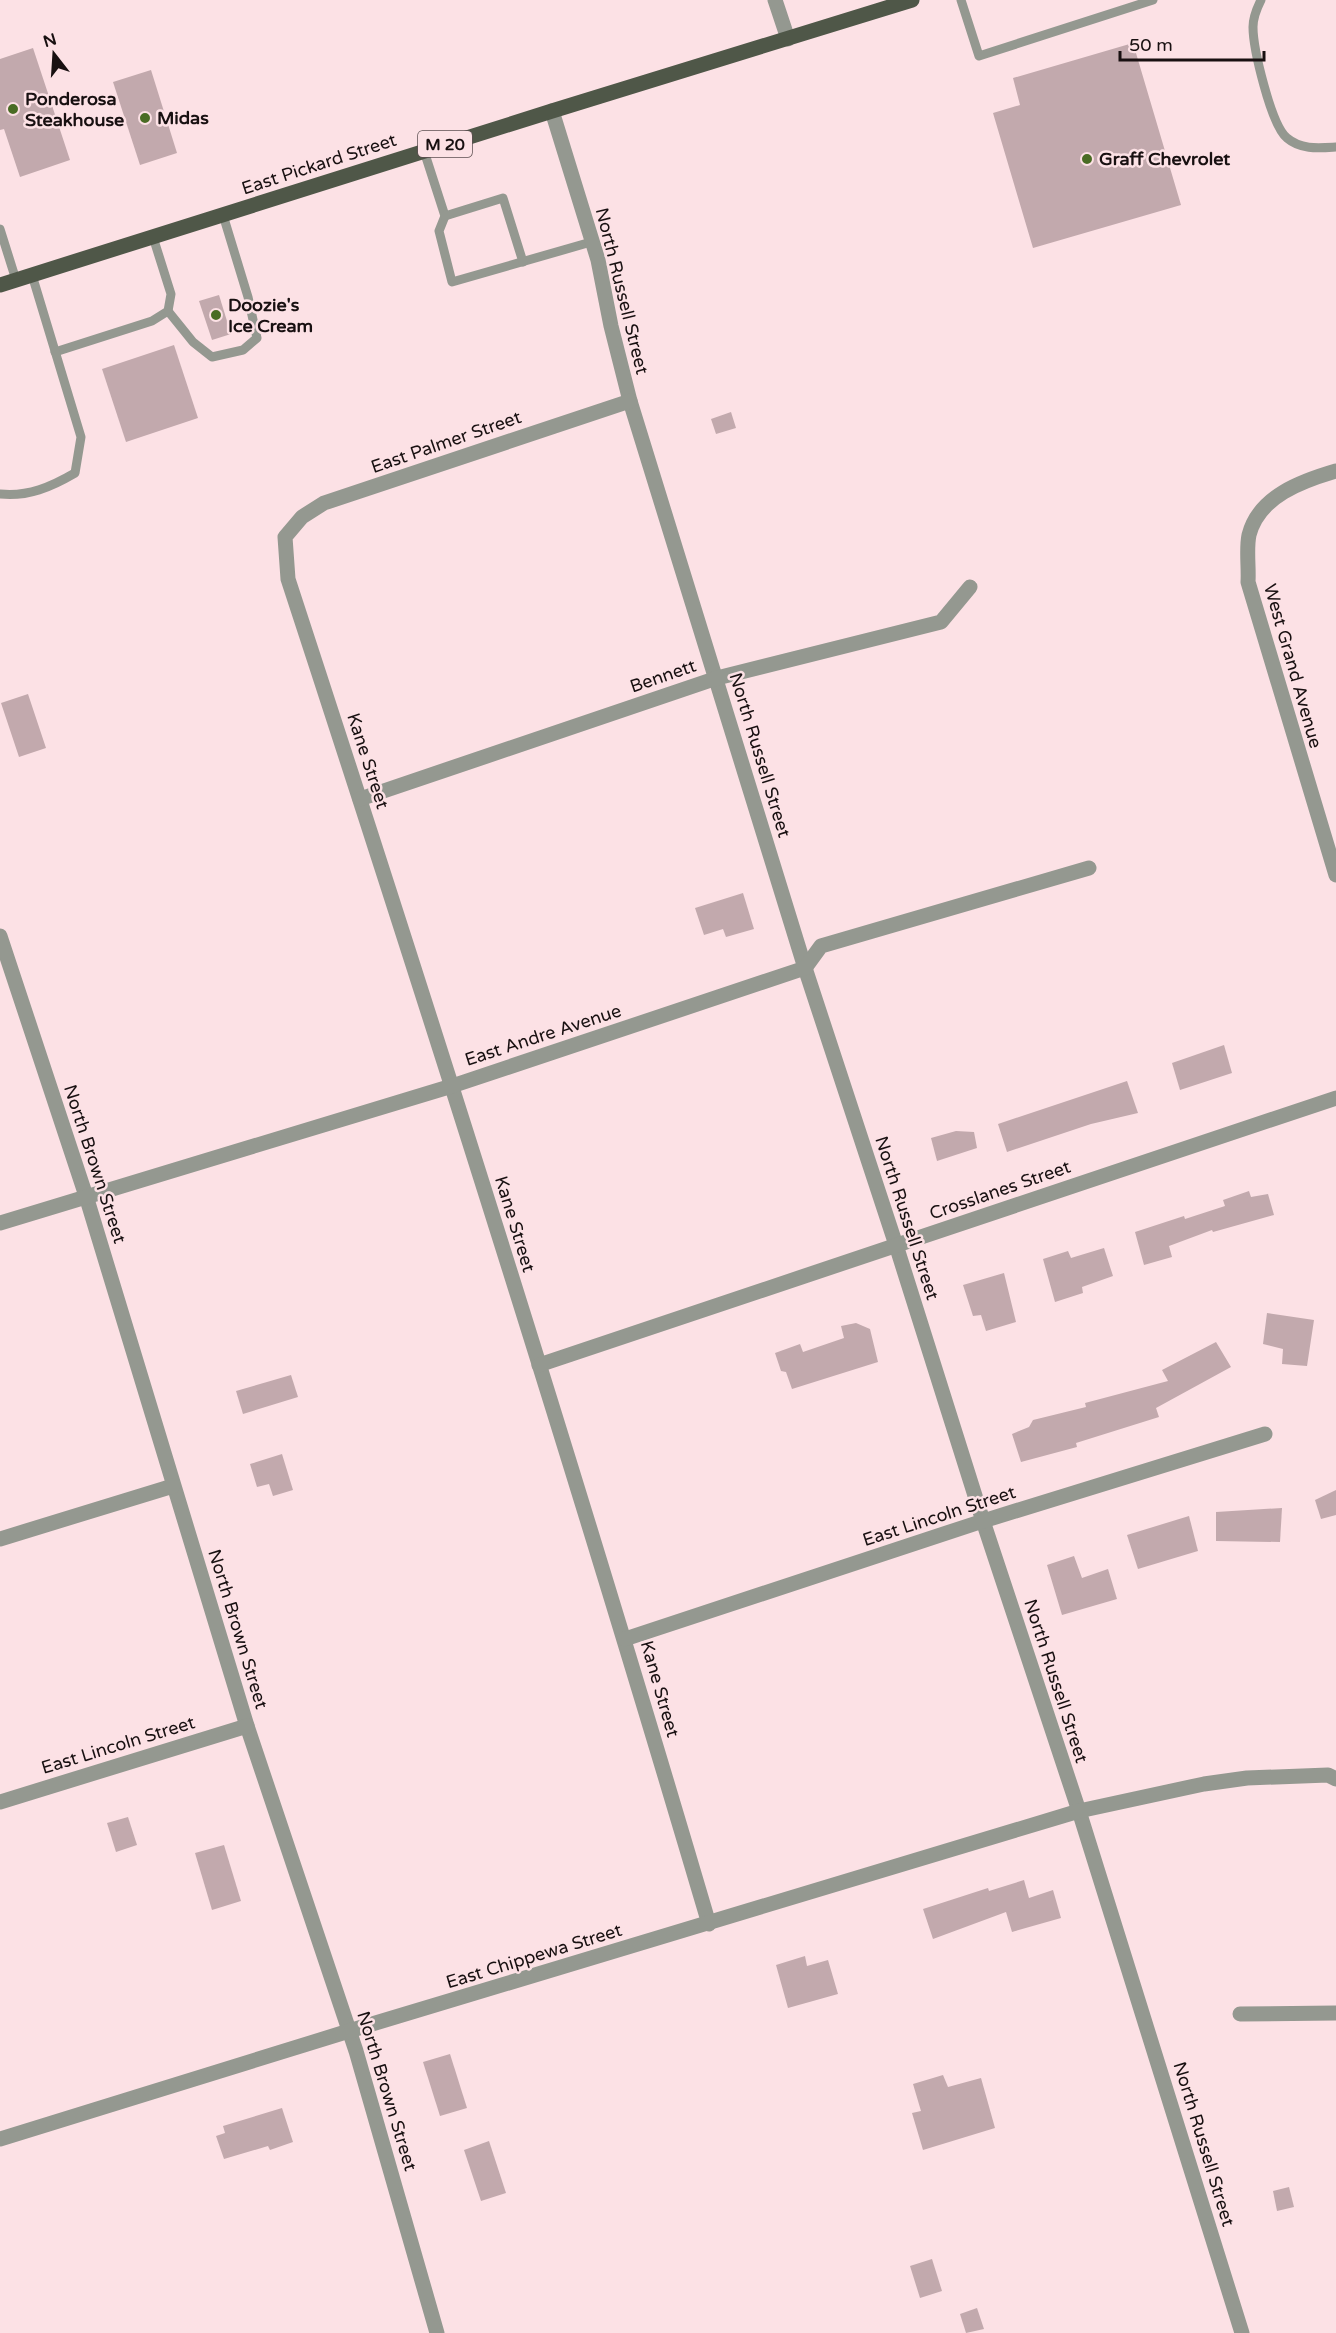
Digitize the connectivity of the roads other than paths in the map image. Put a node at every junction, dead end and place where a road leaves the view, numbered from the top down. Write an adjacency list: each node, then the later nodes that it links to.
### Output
1 (775, 0): 6 (street)
2 (912, 0): 6 (main road, East Pickard Street / M 20)
3 (961, 0): 4 (lane)
4 (1153, 0)
5 (1261, 0): 8 (lane)
6 (788, 39): 7 (main road, East Pickard Street / M 20)
7 (552, 111): 9 (main road, East Pickard Street / M 20); 14 (street, North Russell Street)
8 (1336, 147)
9 (424, 151): 10 (main road, East Pickard Street / M 20); 11 (lane)
10 (223, 215): 13 (main road, East Pickard Street / M 20); 19 (lane)
11 (445, 216): 15 (lane); 15 (lane)
12 (0, 229): 17 (lane)
13 (153, 237): 16 (main road, East Pickard Street / M 20); 19 (lane)
14 (591, 242): 15 (lane); 21 (street, North Russell Street)
15 (523, 262)
16 (32, 275): 17 (main road, East Pickard Street / M 20); 20 (lane)
17 (16, 280): 18 (main road, East Pickard Street / M 20)
18 (0, 285)
19 (168, 311): 20 (lane)
20 (55, 352): 23 (lane)
21 (630, 401): 24 (street, East Palmer Street); 26 (street, North Russell Street)
22 (1336, 471): 29 (street, West Grand Avenue)
23 (0, 494)
24 (285, 537): 27 (street, Kane Street)
25 (970, 587): 26 (street, Bennett)
26 (717, 678): 27 (street, Bennett); 31 (street, North Russell Street)
27 (360, 799): 32 (street, Kane Street)
28 (1089, 868): 31 (street)
29 (1336, 875)
30 (0, 936): 34 (street, North Brown Street)
31 (805, 968): 32 (street, East Andre Avenue); 36 (street, North Russell Street)
32 (452, 1086): 34 (street, East Andre Avenue); 37 (street, Kane Street)
33 (1336, 1098): 36 (street, Crosslanes Street)
34 (86, 1196): 35 (street, East Andre Avenue); 39 (street, North Brown Street)
35 (0, 1223)
36 (896, 1245): 37 (street, Crosslanes Street); 40 (street, North Russell Street)
37 (539, 1365): 42 (street, Kane Street)
38 (1265, 1434): 40 (street, East Lincoln Street)
39 (173, 1486): 41 (street); 43 (street, North Brown Street)
40 (982, 1521): 42 (street, East Lincoln Street); 46 (street, North Russell Street)
41 (0, 1539)
42 (625, 1639): 47 (street, Kane Street)
43 (247, 1726): 45 (street, East Lincoln Street); 50 (street, North Brown Street)
44 (1336, 1779): 46 (street, East Chippewa Street)
45 (0, 1802)
46 (1079, 1811): 47 (street, East Chippewa Street); 53 (street, North Russell Street)
47 (709, 1924): 50 (street, East Chippewa Street)
48 (1336, 2013): 49 (street)
49 (1240, 2014)
50 (349, 2031): 51 (street, East Chippewa Street); 52 (street, North Brown Street)
51 (0, 2139)
52 (437, 2333)
53 (1242, 2333)

